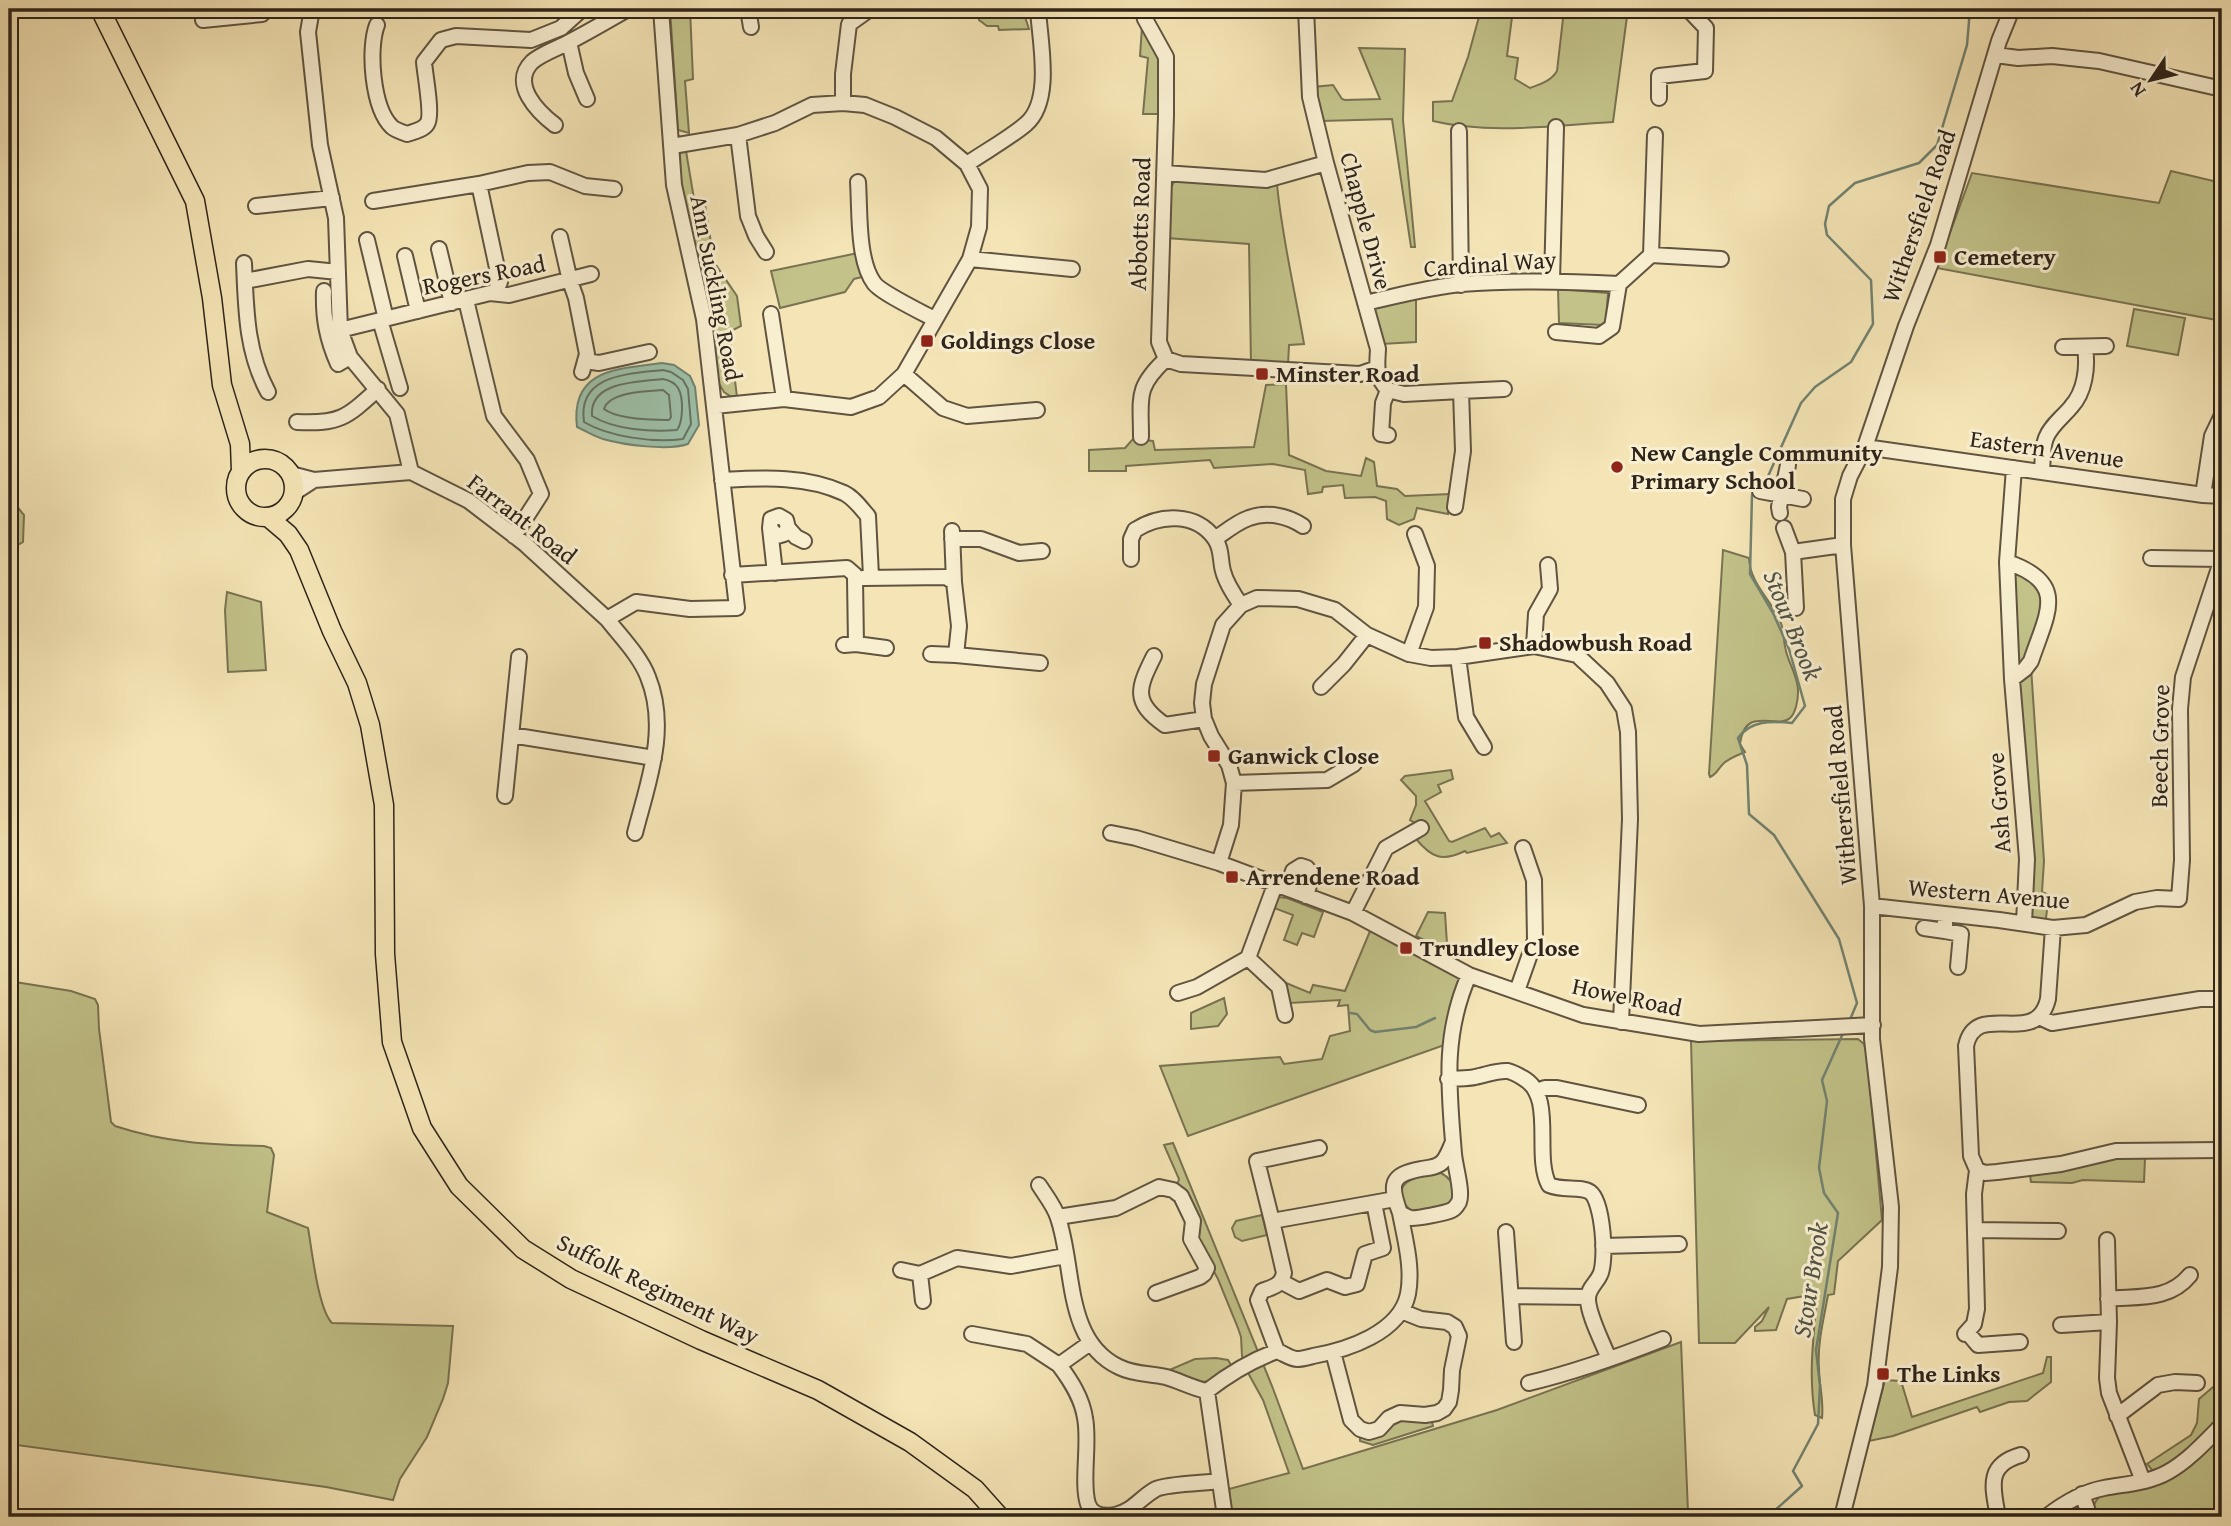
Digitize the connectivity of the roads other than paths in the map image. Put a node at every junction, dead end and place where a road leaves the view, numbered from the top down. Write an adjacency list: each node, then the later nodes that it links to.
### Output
1 (100, 9): 87 (main road)
2 (312, 9): 35 (street)
3 (582, 9): 15 (street)
4 (628, 9): 17 (street)
5 (661, 9): 28 (street, Ann Suckling Road)
6 (748, 9): 16 (street)
7 (870, 9): 22 (street)
8 (1142, 9): 31 (street, Abbotts Road)
9 (1306, 9): 29 (street, Chapple Drive)
10 (1688, 9): 20 (street)
11 (2012, 9): 18 (street, Withersfield Road)
12 (1038, 10): 30 (street)
13 (262, 14): 14 (street)
14 (210, 16)
15 (377, 24)
16 (751, 27)
17 (569, 42): 21 (street); 23 (street)
18 (1998, 48): 19 (street); 88 (street, Withersfield Road)
19 (2222, 89)
20 (1659, 98)
21 (587, 99)
22 (842, 103): 26 (street); 30 (street)
23 (555, 125)
24 (1556, 127): 52 (street)
25 (1459, 131): 53 (street)
26 (738, 135): 28 (street); 41 (street)
27 (1655, 135): 42 (street)
28 (671, 146): 81 (street, Ann Suckling Road)
29 (1326, 163): 31 (street); 58 (street, Chapple Drive)
30 (967, 164): 44 (street)
31 (1164, 173): 71 (street, Abbotts Road)
32 (858, 182): 62 (street)
33 (479, 184): 34 (street); 36 (street); 56 (street)
34 (614, 189)
35 (332, 198): 37 (street); 48 (street)
36 (373, 201)
37 (256, 206)
38 (560, 237): 51 (street)
39 (367, 240): 63 (street)
40 (439, 249): 57 (street)
41 (766, 252)
42 (1651, 255): 45 (street); 54 (street)
43 (405, 256): 60 (street)
44 (970, 259): 47 (street); 62 (street)
45 (1721, 259)
46 (244, 263): 50 (street)
47 (1072, 269)
48 (338, 272): 50 (street); 59 (street)
49 (591, 274): 51 (street, Rogers Road)
50 (245, 281): 79 (street)
51 (570, 281): 56 (street, Rogers Road); 69 (street)
52 (1552, 281): 53 (street, Cardinal Way); 54 (street, Cardinal Way)
53 (1461, 285): 58 (street, Cardinal Way)
54 (1619, 285): 65 (street)
55 (324, 290): 59 (street)
56 (495, 292): 57 (street, Rogers Road)
57 (459, 302): 60 (street, Rogers Road); 112 (street)
58 (1365, 303): 72 (street, Chapple Drive)
59 (331, 309): 64 (street); 70 (street)
60 (418, 311): 63 (street, Rogers Road)
61 (771, 314): 80 (street)
62 (934, 319): 73 (street)
63 (383, 320): 64 (street, Rogers Road); 74 (street)
64 (340, 330): 70 (street)
65 (1556, 332)
66 (2106, 346): 68 (street)
67 (2063, 347): 68 (street)
68 (2085, 348): 94 (street)
69 (649, 352)
70 (350, 357): 75 (street)
71 (1166, 359): 72 (street); 86 (street)
72 (1377, 368): 77 (street, Chapple Drive)
73 (904, 374): 80 (street); 82 (street)
74 (400, 387)
75 (378, 389): 84 (street); 93 (street)
76 (1504, 389): 78 (street)
77 (1388, 390): 78 (street); 85 (street)
78 (1461, 391): 104 (street)
79 (268, 392)
80 (784, 399): 81 (street)
81 (715, 406): 97 (street, Ann Suckling Road)
82 (1037, 410)
83 (2222, 415): 101 (street)
84 (297, 422)
85 (1388, 435)
86 (1141, 437)
87 (240, 444): 89 (main road); 92 (main road)
88 (1865, 447): 91 (street, Eastern Avenue); 115 (street, Withersfield Road)
89 (258, 460): 92 (main road); 95 (main road)
90 (1788, 466): 100 (street)
91 (2014, 468): 94 (street, Eastern Avenue); 121 (street, Ash Grove)
92 (242, 471): 107 (main road)
93 (411, 471): 96 (street); 112 (street, Farrant Road)
94 (2042, 471): 101 (street, Eastern Avenue)
95 (291, 474): 96 (street); 99 (main road)
96 (314, 480): 99 (street)
97 (722, 480): 124 (street, Ann Suckling Road); 125 (street)
98 (1760, 491): 100 (street)
99 (294, 493): 105 (main road)
100 (1781, 494): 103 (street); 106 (street)
101 (2203, 495): 102 (street, Eastern Avenue)
102 (2222, 496)
103 (1804, 499)
104 (1455, 507)
105 (285, 509): 107 (main road); 110 (main road)
106 (1780, 513)
107 (268, 517): 110 (main road)
108 (1303, 526): 113 (street)
109 (1784, 528): 117 (street)
110 (288, 534): 227 (main road, Suffolk Regiment Way)
111 (1415, 534): 135 (street)
112 (514, 536): 130 (street, Farrant Road)
113 (1215, 539): 119 (street); 128 (street)
114 (804, 541): 123 (street)
115 (1843, 545): 117 (street); 158 (street, Withersfield Road)
116 (1042, 551): 127 (street)
117 (1793, 552): 129 (street)
118 (2151, 558): 120 (street, Beech Grove)
119 (1131, 559)
120 (2222, 559): 157 (street, Beech Grove)
121 (2007, 562): 141 (street, Ash Grove); 141 (street)
122 (1548, 565): 132 (street)
123 (775, 573): 124 (street); 126 (street)
124 (732, 575): 130 (street, Ann Suckling Road)
125 (871, 576): 126 (street); 127 (street)
126 (855, 579): 133 (street)
127 (954, 582): 136 (street)
128 (1241, 605): 131 (street); 143 (street)
129 (1796, 608)
130 (607, 619): 146 (street, Farrant Road)
131 (1367, 635): 135 (street); 142 (street)
132 (1534, 646): 138 (street); 173 (street)
133 (886, 648)
134 (931, 654): 136 (street)
135 (1409, 654): 138 (street)
136 (956, 655): 140 (street)
137 (519, 657): 144 (street)
138 (1458, 657): 145 (street)
139 (1147, 661): 143 (street)
140 (1040, 663)
141 (2011, 679): 161 (street, Ash Grove)
142 (1321, 687)
143 (1204, 719): 148 (street)
144 (511, 735): 146 (street); 149 (street)
145 (1484, 747)
146 (654, 758): 151 (street, Farrant Road)
147 (1354, 764): 148 (street)
148 (1234, 783): 154 (street)
149 (505, 796)
150 (1421, 828): 159 (street)
151 (635, 833)
152 (1111, 833): 154 (street, Howe Road)
153 (1522, 848): 168 (street)
154 (1219, 863): 155 (street, Howe Road)
155 (1281, 886): 156 (street, Howe Road); 156 (street); 165 (street)
156 (1306, 896): 159 (street, Howe Road)
157 (2179, 899): 163 (street, Western Avenue)
158 (1872, 906): 160 (street, Western Avenue); 174 (street, Withersfield Road)
159 (1353, 913): 167 (street, Howe Road)
160 (1945, 914): 161 (street, Western Avenue); 164 (street)
161 (2024, 923): 163 (street, Western Avenue)
162 (1924, 928): 164 (street)
163 (2053, 928): 172 (street)
164 (1945, 931): 166 (street)
165 (1248, 958): 169 (street); 171 (street)
166 (1958, 967)
167 (1469, 975): 168 (street, Howe Road); 175 (street)
168 (1517, 991): 173 (street, Howe Road)
169 (1178, 993)
170 (2222, 999): 172 (street)
171 (1285, 1015)
172 (2039, 1017): 183 (street)
173 (1621, 1022): 174 (street, Howe Road)
174 (1873, 1025): 229 (street, Withersfield Road)
175 (1448, 1079): 176 (street); 178 (street)
176 (1537, 1091): 177 (street); 195 (street)
177 (1638, 1105)
178 (1453, 1142): 181 (street); 182 (street)
179 (1319, 1148): 189 (street)
180 (2222, 1150): 183 (street)
181 (1439, 1165): 182 (street); 185 (street)
182 (1455, 1169): 187 (street)
183 (1977, 1170): 190 (street)
184 (1040, 1185): 188 (street)
185 (1395, 1199): 186 (street); 187 (street)
186 (1374, 1203): 189 (street); 200 (street)
187 (1400, 1213): 206 (street)
188 (1058, 1217): 196 (street); 201 (street)
189 (1272, 1222): 200 (street)
190 (1975, 1230): 191 (street); 212 (street)
191 (2058, 1231)
192 (1506, 1232): 202 (street)
193 (2107, 1240): 204 (street)
194 (1679, 1244): 195 (street)
195 (1603, 1246): 203 (street)
196 (1065, 1256): 198 (street); 213 (street)
197 (901, 1270): 198 (street)
198 (920, 1274): 205 (street)
199 (2190, 1274): 204 (street)
200 (1282, 1282): 214 (street)
201 (1156, 1293)
202 (1511, 1296): 203 (street); 211 (street)
203 (1588, 1297): 216 (street)
204 (2108, 1299): 207 (street)
205 (923, 1301)
206 (1401, 1311): 215 (street); 215 (street)
207 (2109, 1322): 208 (street); 221 (street)
208 (2061, 1325)
209 (972, 1334): 217 (street)
210 (1663, 1339): 216 (street)
211 (1514, 1342)
212 (2020, 1342)
213 (1090, 1343): 217 (street); 220 (street)
214 (1278, 1351): 215 (street); 220 (street)
215 (1333, 1352)
216 (1609, 1359): 218 (street)
217 (1059, 1365): 224 (street)
218 (1529, 1382)
219 (2198, 1383): 221 (street)
220 (1207, 1391): 224 (street)
221 (2117, 1416): 225 (street)
222 (2221, 1427): 225 (street)
223 (2021, 1455): 230 (street)
224 (1220, 1481): 228 (street)
225 (2143, 1481): 226 (street)
226 (2082, 1494): 231 (street); 232 (street)
227 (1000, 1517)
228 (1225, 1517)
229 (1842, 1517)
230 (1998, 1517)
231 (2046, 1517)
232 (2090, 1517)

